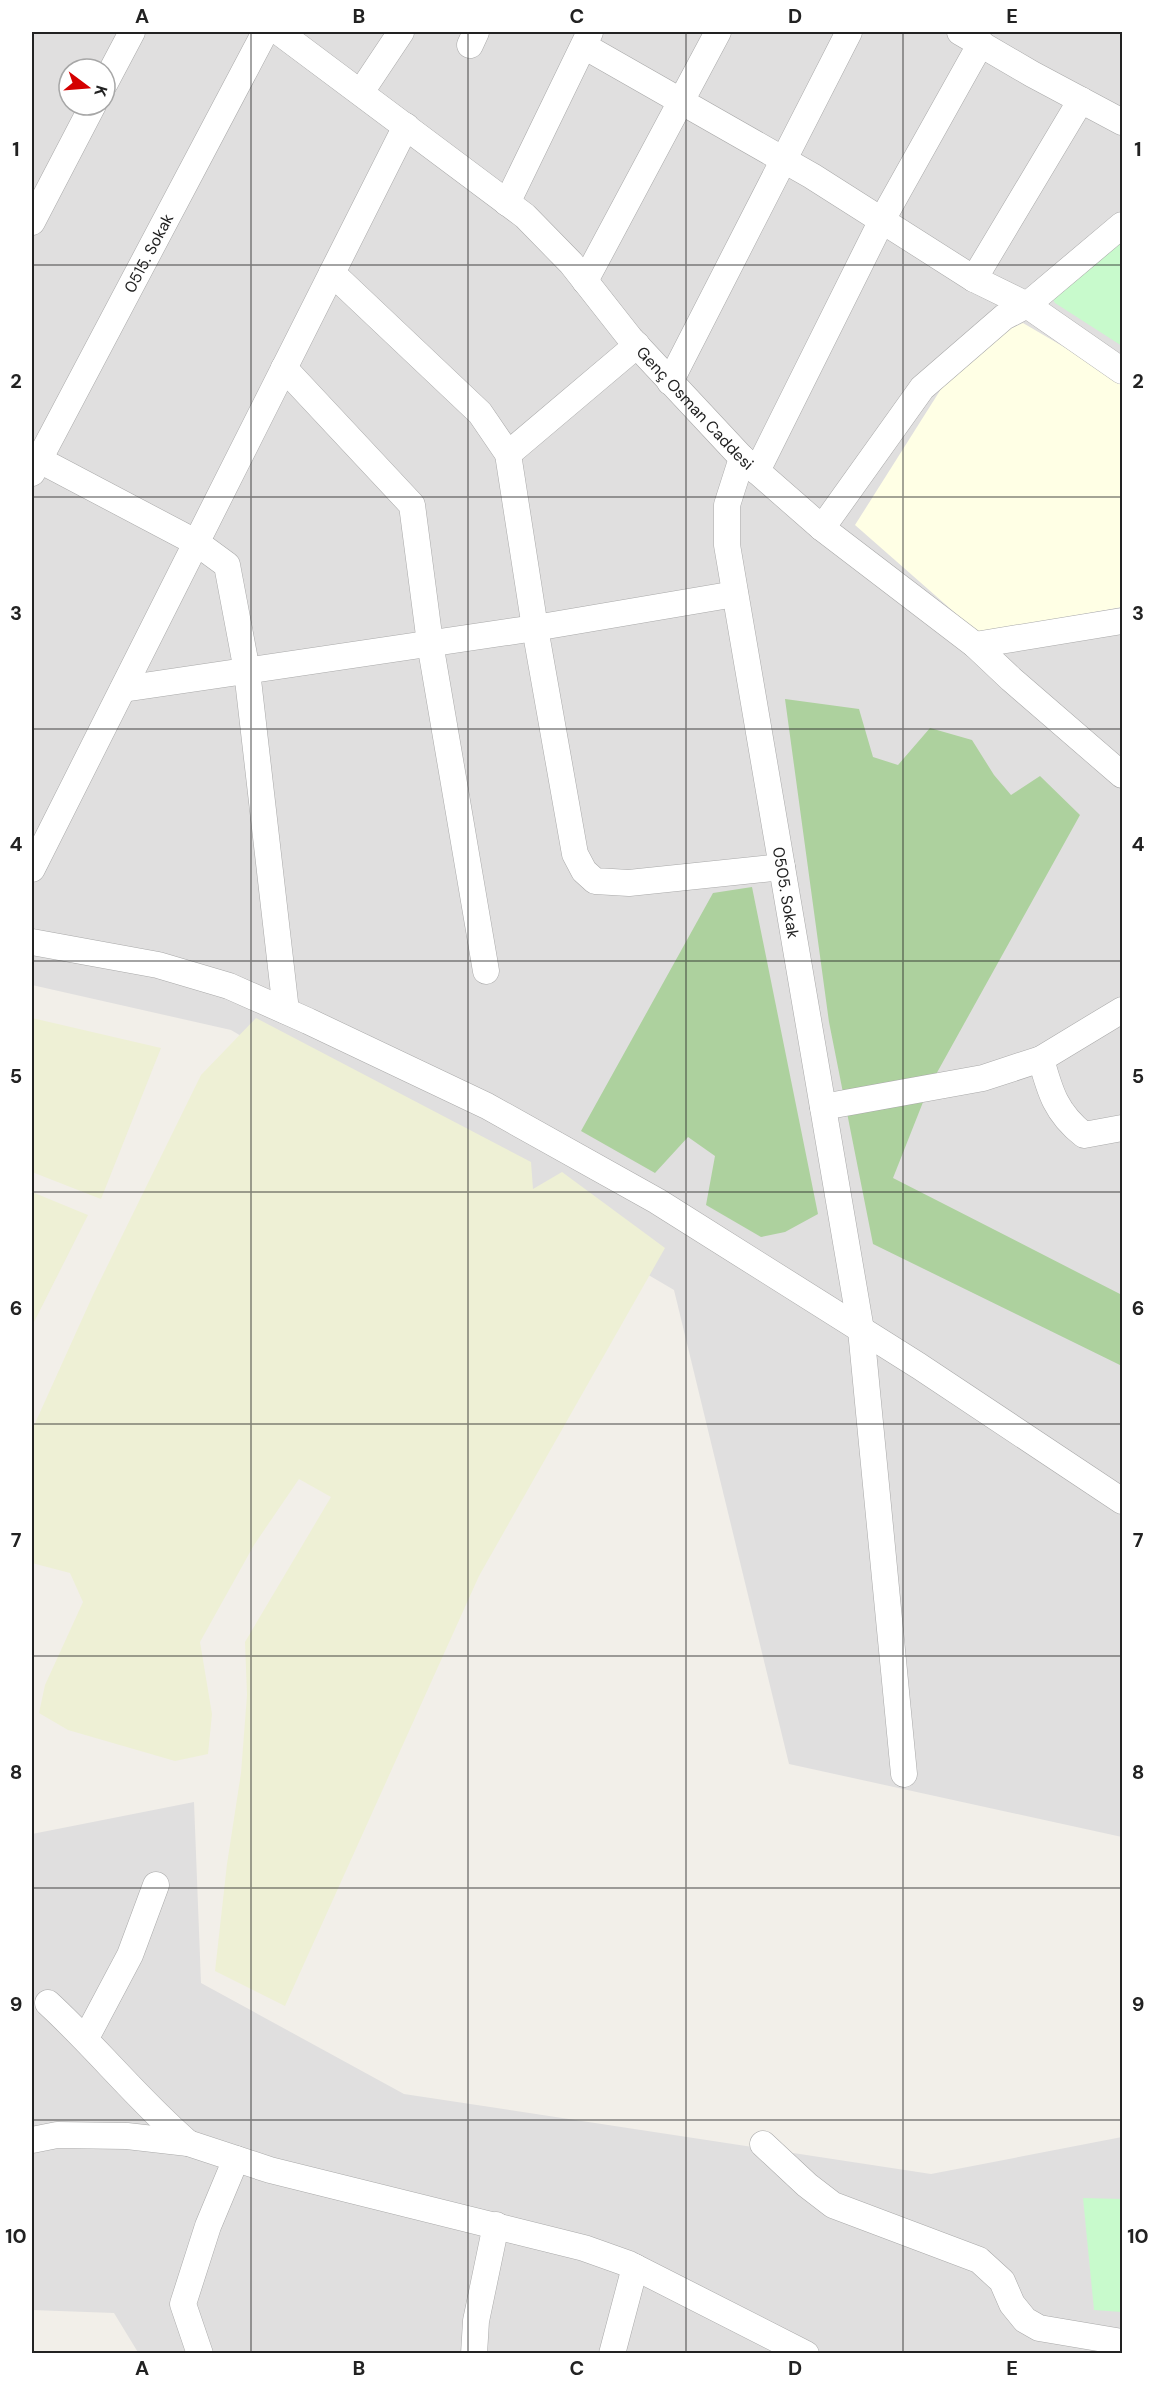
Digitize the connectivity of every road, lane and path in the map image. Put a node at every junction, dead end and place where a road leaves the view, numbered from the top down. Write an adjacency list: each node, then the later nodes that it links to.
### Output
1 (132, 32): 9 (street)
2 (265, 32): 30 (street, 0515. Sokak)
3 (279, 32): 10 (street, Genç Osman Caddesi)
4 (401, 32): 10 (street)
5 (718, 32): 12 (street)
6 (849, 32): 16 (street)
7 (970, 37): 11 (street); 18 (street, 0505. Sokak)
8 (587, 39): 12 (street); 17 (street)
9 (117, 60)
10 (361, 92): 15 (street, Genç Osman Caddesi)
11 (1081, 100): 14 (street); 22 (street)
12 (682, 102): 16 (street); 23 (street)
13 (87, 117): 19 (street)
14 (1122, 122)
15 (406, 126): 17 (street, Genç Osman Caddesi); 21 (street)
16 (785, 161): 18 (street); 28 (street)
17 (507, 203): 23 (street, Genç Osman Caddesi)
18 (882, 220): 22 (street); 31 (street, 0505. Sokak)
19 (32, 222)
20 (1122, 225): 24 (street)
21 (332, 273): 26 (street); 29 (street)
22 (974, 279): 24 (street)
23 (585, 281): 25 (street, Genç Osman Caddesi)
24 (1027, 305): 27 (street); 32 (street)
25 (637, 345): 28 (street, Genç Osman Caddesi); 29 (street)
26 (284, 368): 33 (street); 37 (street)
27 (1122, 371)
28 (670, 382): 31 (street, Genç Osman Caddesi)
29 (507, 454): 36 (street)
30 (34, 463): 33 (street)
31 (749, 464): 32 (street, Genç Osman Caddesi); 34 (street, 0505. Sokak)
32 (822, 528): 38 (street, Genç Osman Caddesi)
33 (197, 543): 39 (street); 40 (street)
34 (735, 594): 36 (street); 42 (street, 0505. Sokak)
35 (1122, 621): 38 (street)
36 (535, 628): 37 (street); 42 (street)
37 (430, 643): 39 (street); 45 (street)
38 (975, 645): 41 (street, Genç Osman Caddesi)
39 (247, 671): 40 (street); 47 (street)
40 (123, 689): 43 (street)
41 (1122, 775)
42 (782, 867): 49 (street, 0505. Sokak)
43 (32, 869)
44 (32, 942): 47 (street)
45 (486, 971)
46 (1122, 1010): 48 (street)
47 (286, 1011): 51 (street)
48 (1041, 1059): 49 (street); 50 (street)
49 (823, 1107): 51 (street, 0505. Sokak)
50 (1122, 1128)
51 (861, 1330): 52 (street); 53 (street, 0505. Sokak)
52 (1122, 1501)
53 (903, 1774)
54 (156, 1885): 56 (street)
55 (48, 2003): 56 (street)
56 (86, 2038): 58 (street)
57 (32, 2140): 58 (street)
58 (188, 2143): 60 (street)
59 (763, 2144): 63 (street)
60 (236, 2159): 61 (street); 64 (street)
61 (496, 2225): 62 (street); 65 (street)
62 (635, 2267): 66 (street); 67 (street)
63 (1122, 2342)
64 (200, 2354)
65 (474, 2354)
66 (612, 2354)
67 (806, 2354)

